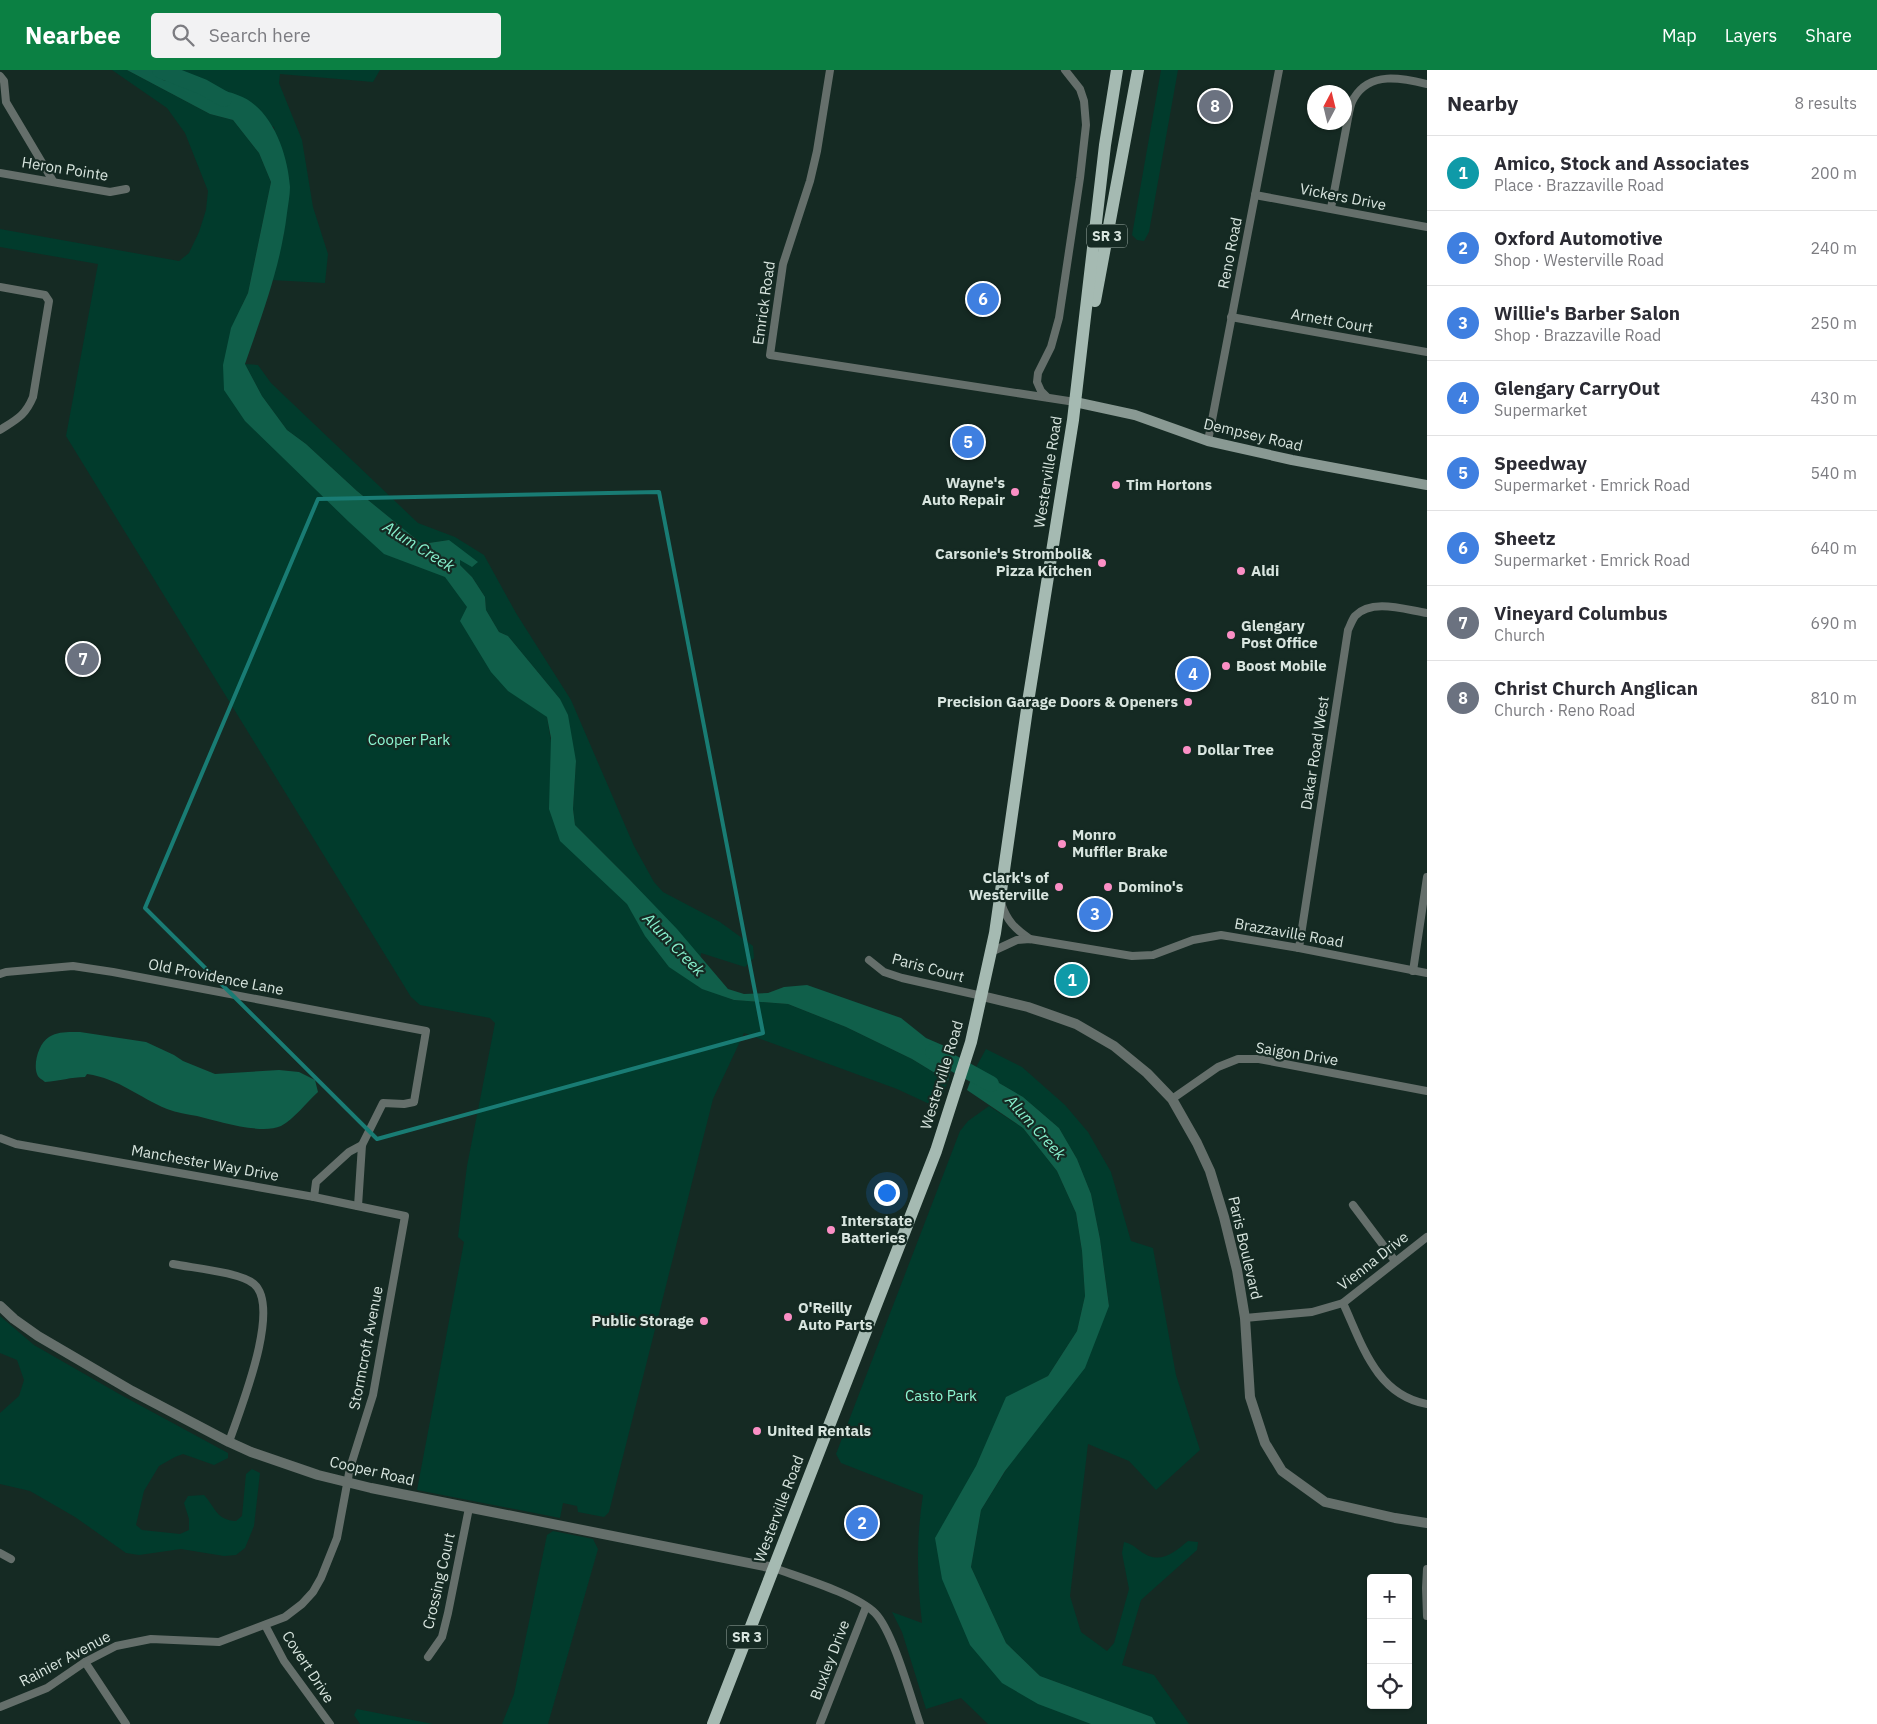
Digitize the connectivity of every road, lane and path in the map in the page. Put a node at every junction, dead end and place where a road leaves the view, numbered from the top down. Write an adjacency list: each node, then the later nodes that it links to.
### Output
1 (830, 70): 17 (street, Emrick Road)
2 (1065, 70): 17 (street)
3 (1117, 70): 18 (main road, Westerville Road / SR 3)
4 (1138, 70): 18 (main road, Westerville Road / SR 3)
5 (1279, 70): 11 (street, Reno Road)
6 (0, 76): 9 (street)
7 (1427, 84): 12 (street)
8 (0, 173): 9 (street, Heron Pointe)
9 (53, 181): 10 (street, Heron Pointe)
10 (126, 189)
11 (1255, 195): 12 (street, Vickers Drive); 15 (street, Reno Road)
12 (1331, 208): 13 (street, Vickers Drive)
13 (1427, 227)
14 (0, 288): 19 (street)
15 (1231, 317): 16 (street, Arnett Court); 20 (street, Reno Road)
16 (1427, 352)
17 (1048, 397): 18 (street, Emrick Road)
18 (1075, 402): 20 (main road, Dempsey Road); 24 (main road, Westerville Road / SR 3)
19 (0, 430)
20 (1208, 441): 21 (main road, Dempsey Road)
21 (1427, 485)
22 (1427, 613): 26 (street, Dakar Road West)
23 (1427, 877): 29 (street)
24 (1000, 898): 25 (street, Brazzaville Road); 27 (main road, Westerville Road / SR 3)
25 (1030, 939): 26 (street, Brazzaville Road); 27 (street, Brazzaville Road)
26 (1299, 948): 29 (street, Brazzaville Road)
27 (991, 952): 32 (main road, Westerville Road / SR 3)
28 (869, 960): 32 (street, Paris Court)
29 (1413, 971): 30 (street, Brazzaville Road)
30 (1427, 973)
31 (0, 974): 36 (street, Old Providence Lane)
32 (982, 996): 34 (street, Paris Boulevard); 54 (main road, Westerville Road / SR 3)
33 (1427, 1091): 34 (street, Saigon Drive)
34 (1172, 1099): 46 (street, Paris Boulevard)
35 (0, 1138): 37 (street, Manchester Way Drive)
36 (362, 1145): 37 (street); 38 (street)
37 (314, 1196): 38 (street, Manchester Way Drive)
38 (358, 1206): 40 (street, Manchester Way Drive)
39 (1352, 1206): 42 (street)
40 (405, 1216): 49 (street, Stormcroft Avenue)
41 (1427, 1237): 42 (street, Vienna Drive)
42 (1396, 1261): 44 (street, Vienna Drive)
43 (173, 1264): 48 (street)
44 (1343, 1302): 46 (street, Vienna Drive); 47 (street)
45 (0, 1306): 48 (street, Cooper Road)
46 (1245, 1318): 51 (street, Paris Boulevard)
47 (1427, 1404)
48 (229, 1442): 49 (street, Cooper Road)
49 (347, 1482): 50 (street, Cooper Road); 58 (street, Rainier Avenue)
50 (470, 1508): 54 (street, Cooper Road); 59 (street, Crossing Court)
51 (1427, 1523)
52 (0, 1553): 53 (street)
53 (11, 1559)
54 (774, 1568): 56 (street); 64 (main road, Westerville Road / SR 3)
55 (1427, 1569): 57 (street)
56 (866, 1607): 65 (street, Buxley Drive); 66 (street)
57 (1427, 1616)
58 (265, 1624): 60 (street, Rainier Avenue); 63 (street, Covert Drive)
59 (428, 1657)
60 (85, 1662): 61 (street, Rainier Avenue); 62 (street)
61 (0, 1707)
62 (126, 1724)
63 (330, 1724)
64 (713, 1724)
65 (820, 1724)
66 (920, 1724)

